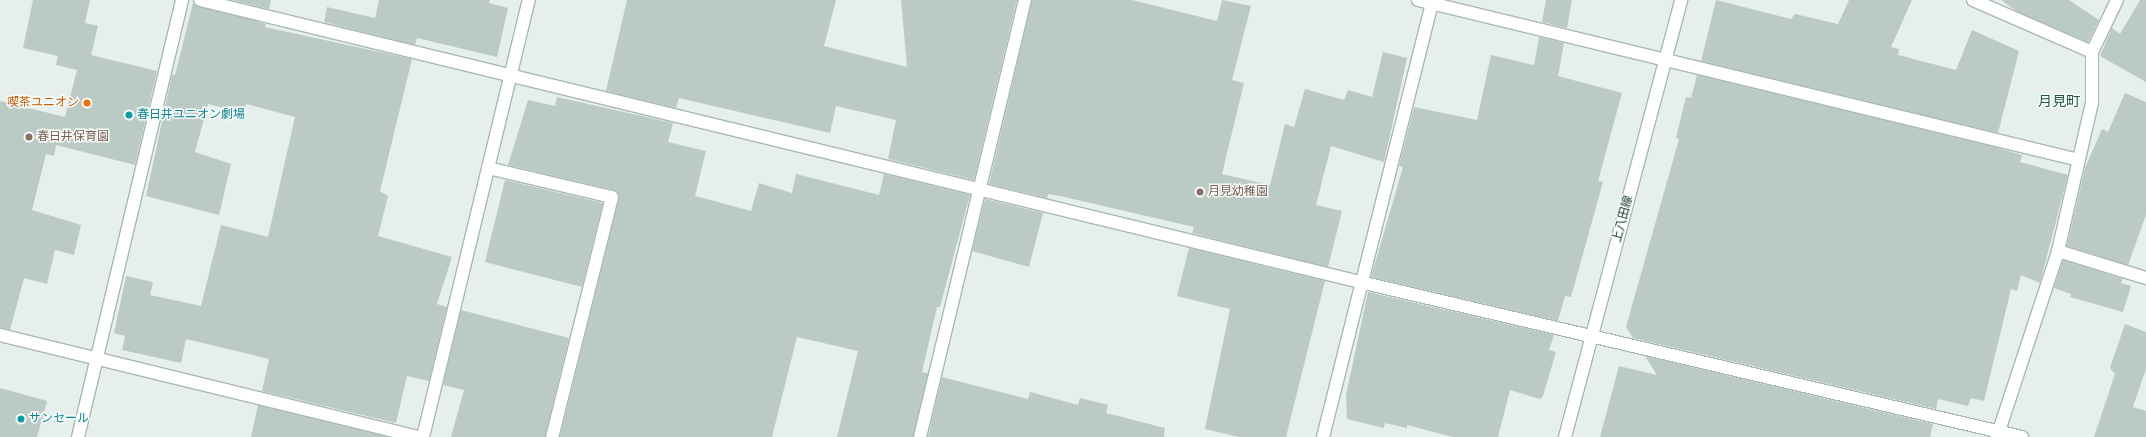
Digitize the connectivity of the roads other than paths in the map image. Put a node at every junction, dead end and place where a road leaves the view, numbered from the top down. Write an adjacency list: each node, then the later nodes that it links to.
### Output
1 (182, 0): 21 (street)
2 (200, 0): 12 (street)
3 (529, 0): 12 (street)
4 (1025, 0): 15 (street)
5 (1418, 0): 9 (street)
6 (1681, 0): 11 (street, 上八田線)
7 (1973, 0): 10 (street)
8 (2116, 0): 10 (street)
9 (1432, 3): 11 (street); 18 (street)
10 (2092, 52): 13 (street)
11 (1666, 58): 13 (street); 20 (street, 上八田線)
12 (511, 73): 14 (street); 15 (street)
13 (2079, 160): 16 (street)
14 (488, 168): 25 (street); 26 (street)
15 (980, 187): 18 (street); 27 (street)
16 (2058, 251): 17 (street); 22 (street)
17 (2146, 278)
18 (1360, 282): 20 (street); 28 (street)
19 (0, 335): 21 (street)
20 (1591, 336): 22 (street); 29 (street, 上八田線)
21 (96, 358): 23 (street); 24 (street)
22 (1998, 434): 30 (street)
23 (78, 437)
24 (420, 437)
25 (423, 437)
26 (552, 437)
27 (920, 437)
28 (1323, 437)
29 (1565, 437)
30 (2022, 437)

